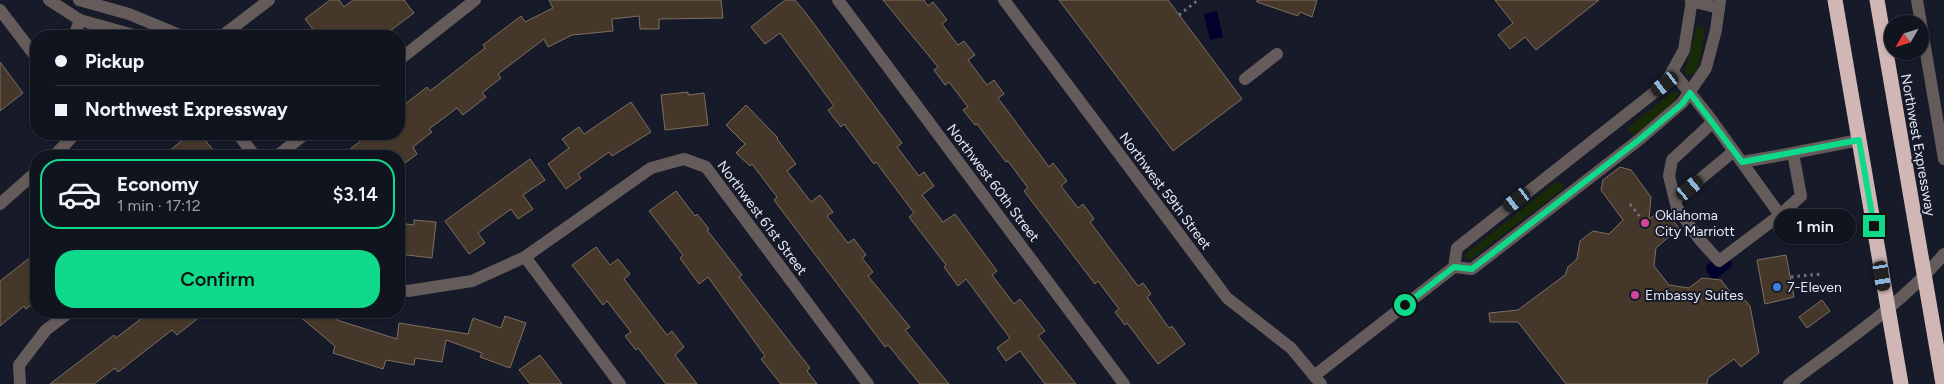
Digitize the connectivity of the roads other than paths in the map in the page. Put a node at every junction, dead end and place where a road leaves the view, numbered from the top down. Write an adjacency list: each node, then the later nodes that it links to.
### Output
1 (49, 0): 13 (street)
2 (79, 0): 16 (street)
3 (269, 0): 17 (street)
4 (475, 0): 20 (street)
5 (838, 0): 53 (street, Northwest 60th Street)
6 (1004, 0): 49 (street, Northwest 59th Street)
7 (1835, 0): 29 (highway)
8 (1877, 0): 45 (highway, Northwest Expressway)
9 (1917, 0): 24 (street, Northwest Expressway)
10 (1691, 1): 11 (street); 21 (street)
11 (1720, 4): 23 (street)
12 (0, 10): 18 (street)
13 (80, 20): 14 (street); 15 (street)
14 (76, 30)
15 (116, 30)
16 (168, 30)
17 (230, 30)
18 (30, 49)
19 (1277, 54): 22 (street)
20 (405, 55)
21 (1673, 72): 23 (street); 43 (street)
22 (1245, 79)
23 (1690, 93): 25 (street); 43 (street)
24 (1940, 114): 35 (street, Northwest Expressway)
25 (1713, 122): 33 (street); 38 (street)
26 (69, 140): 30 (street)
27 (243, 140): 31 (street)
28 (297, 140): 32 (street)
29 (1859, 140): 34 (street); 47 (highway)
30 (60, 150)
31 (250, 150)
32 (285, 150)
33 (1734, 151): 36 (street); 38 (street)
34 (1793, 153): 36 (street); 40 (street)
35 (1944, 159)
36 (1742, 162): 40 (street)
37 (30, 177): 39 (street)
38 (1675, 200): 40 (street)
39 (0, 204)
40 (1780, 215)
41 (1944, 254): 45 (street)
42 (525, 258): 46 (street, Northwest 61st Street); 51 (street); 52 (street, Northwest 61st Street)
43 (1454, 267): 49 (street)
44 (1944, 269): 45 (street)
45 (1924, 278): 47 (street); 56 (highway, Northwest Expressway)
46 (405, 290)
47 (1888, 310): 54 (street); 55 (highway)
48 (62, 318): 50 (street)
49 (1318, 380)
50 (20, 384)
51 (620, 384)
52 (868, 384)
53 (1124, 384)
54 (1789, 384)
55 (1901, 384)
56 (1943, 384)

